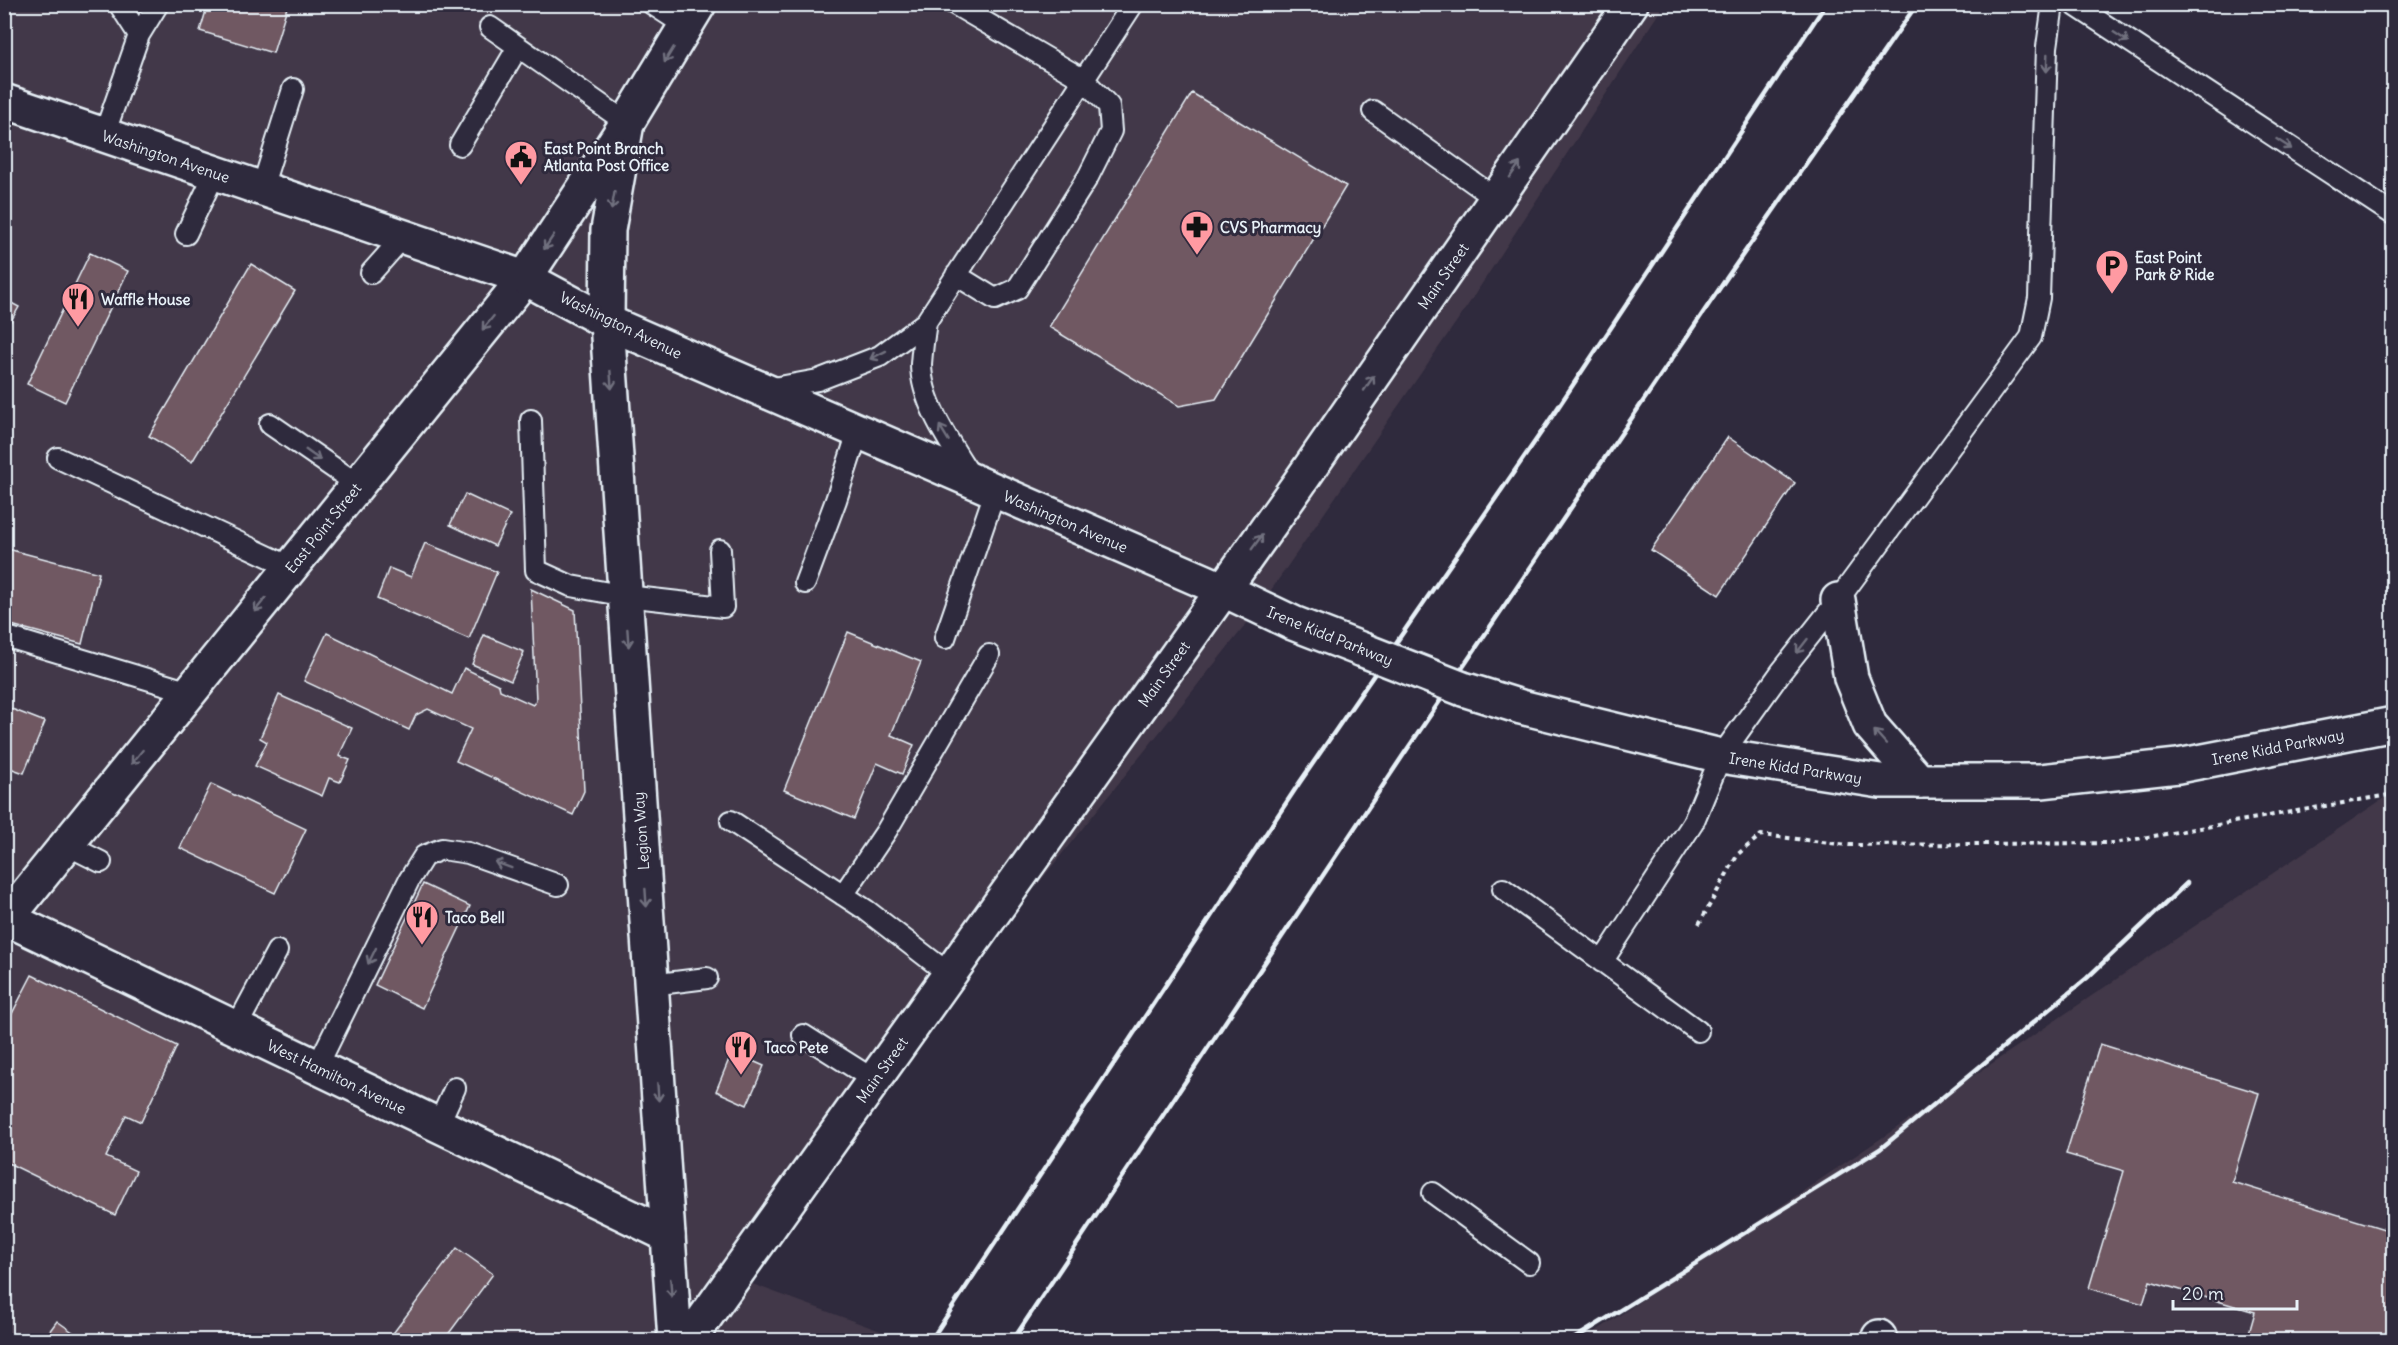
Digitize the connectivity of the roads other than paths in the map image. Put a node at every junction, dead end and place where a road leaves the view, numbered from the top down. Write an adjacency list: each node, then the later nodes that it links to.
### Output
1 (118, 4): 11 (lane)
2 (158, 4): 11 (lane)
3 (652, 4): 9 (lane)
4 (954, 4): 13 (lane)
5 (1133, 4): 13 (lane)
6 (1631, 4): 22 (main road, Main Street, one-way to 6)
7 (2053, 4): 43 (lane, one-way to 43)
8 (2073, 4): 23 (lane, one-way to 23)
9 (692, 15): 17 (main road, East Point Street, one-way to 17)
10 (490, 27): 12 (lane)
11 (139, 35): 18 (lane)
12 (518, 47): 17 (lane); 19 (lane)
13 (1083, 80): 27 (lane); 27 (lane)
14 (293, 89): 21 (lane)
15 (4, 101): 18 (main road, Washington Avenue)
16 (1373, 111): 22 (lane)
17 (627, 123): 28 (main road, East Point Street, one-way to 28); 29 (main road, East Point Street, one-way to 29)
18 (104, 135): 20 (main road, Washington Avenue)
19 (460, 145)
20 (215, 173): 21 (main road, Washington Avenue); 24 (lane)
21 (262, 188): 25 (main road, Washington Avenue)
22 (1495, 198): 41 (main road, Main Street, one-way to 22)
23 (2394, 215)
24 (186, 234)
25 (403, 237): 26 (lane); 28 (main road, Washington Avenue)
26 (371, 273)
27 (956, 275): 30 (lane)
28 (525, 278): 29 (main road, Washington Avenue); 36 (main road, East Point Street, one-way to 36)
29 (607, 322): 31 (main road, Washington Avenue); 42 (main road, Legion Way, one-way to 42)
30 (926, 322): 31 (lane, one-way to 31); 37 (lane, one-way to 30)
31 (762, 390): 34 (main road, Washington Avenue)
32 (531, 420): 42 (lane)
33 (270, 424): 36 (lane, one-way to 36)
34 (858, 432): 37 (main road, Washington Avenue); 40 (lane)
35 (58, 458): 39 (lane)
36 (357, 484): 39 (main road, East Point Street)
37 (985, 487): 41 (main road, Washington Avenue); 45 (lane)
38 (720, 550): 42 (lane)
39 (291, 567): 47 (main road, East Point Street, one-way to 47)
40 (805, 583)
41 (1222, 590): 49 (main road, Irene Kidd Parkway, bridge); 60 (main road, Main Street)
42 (626, 596): 62 (main road, Legion Way, one-way to 62)
43 (1838, 600): 49 (lane, one-way to 49); 50 (main road, one-way to 43)
44 (4, 636): 47 (lane)
45 (945, 638)
46 (989, 655): 56 (lane)
47 (190, 692): 52 (main road, East Point Street, one-way to 52)
48 (2385, 730): 50 (main road, Irene Kidd Parkway)
49 (1721, 756): 50 (main road, Irene Kidd Parkway); 59 (lane)
50 (1919, 781)
51 (730, 821): 56 (lane)
52 (66, 845): 53 (lane); 57 (main road, East Point Street)
53 (101, 862)
54 (558, 885): 66 (lane, one-way to 66)
55 (1503, 890): 59 (lane)
56 (843, 894): 60 (lane)
57 (5, 919): 63 (main road, West Hamilton Avenue)
58 (277, 951): 63 (lane)
59 (1602, 962): 64 (lane)
60 (949, 974): 67 (main road, Main Street)
61 (707, 978): 62 (lane)
62 (651, 985): 71 (main road, Legion Way, one-way to 71)
63 (236, 1028): 66 (main road, West Hamilton Avenue)
64 (1698, 1031)
65 (803, 1035): 67 (lane)
66 (318, 1067): 69 (main road, West Hamilton Avenue)
67 (874, 1080): 74 (main road, Main Street)
68 (454, 1088): 69 (lane)
69 (438, 1125): 71 (main road, West Hamilton Avenue)
70 (1433, 1193): 72 (lane)
71 (668, 1235): 73 (main road, Legion Way, one-way to 73)
72 (1529, 1263)
73 (675, 1341)
74 (689, 1341)

